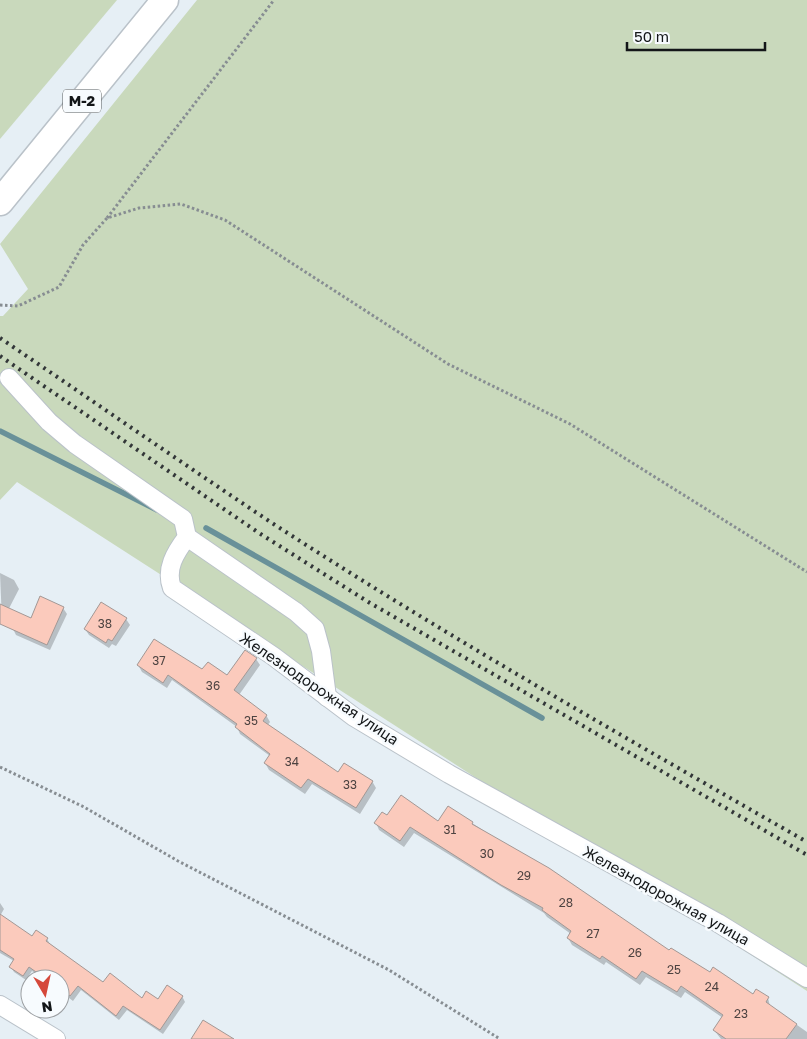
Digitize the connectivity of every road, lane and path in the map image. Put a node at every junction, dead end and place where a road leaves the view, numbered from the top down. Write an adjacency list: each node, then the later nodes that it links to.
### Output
1 (165, 0): 3 (highway, М-2)
2 (274, 0): 4 (path)
3 (0, 202)
4 (107, 218): 5 (path); 8 (path)
5 (0, 306)
6 (9, 378): 7 (street)
7 (187, 537): 9 (street); 9 (street, Железнодорожная улица)
8 (807, 572)
9 (327, 697): 11 (street, Железнодорожная улица)
10 (0, 767): 14 (path)
11 (807, 978)
12 (0, 1006): 13 (street)
13 (56, 1039)
14 (500, 1039)

